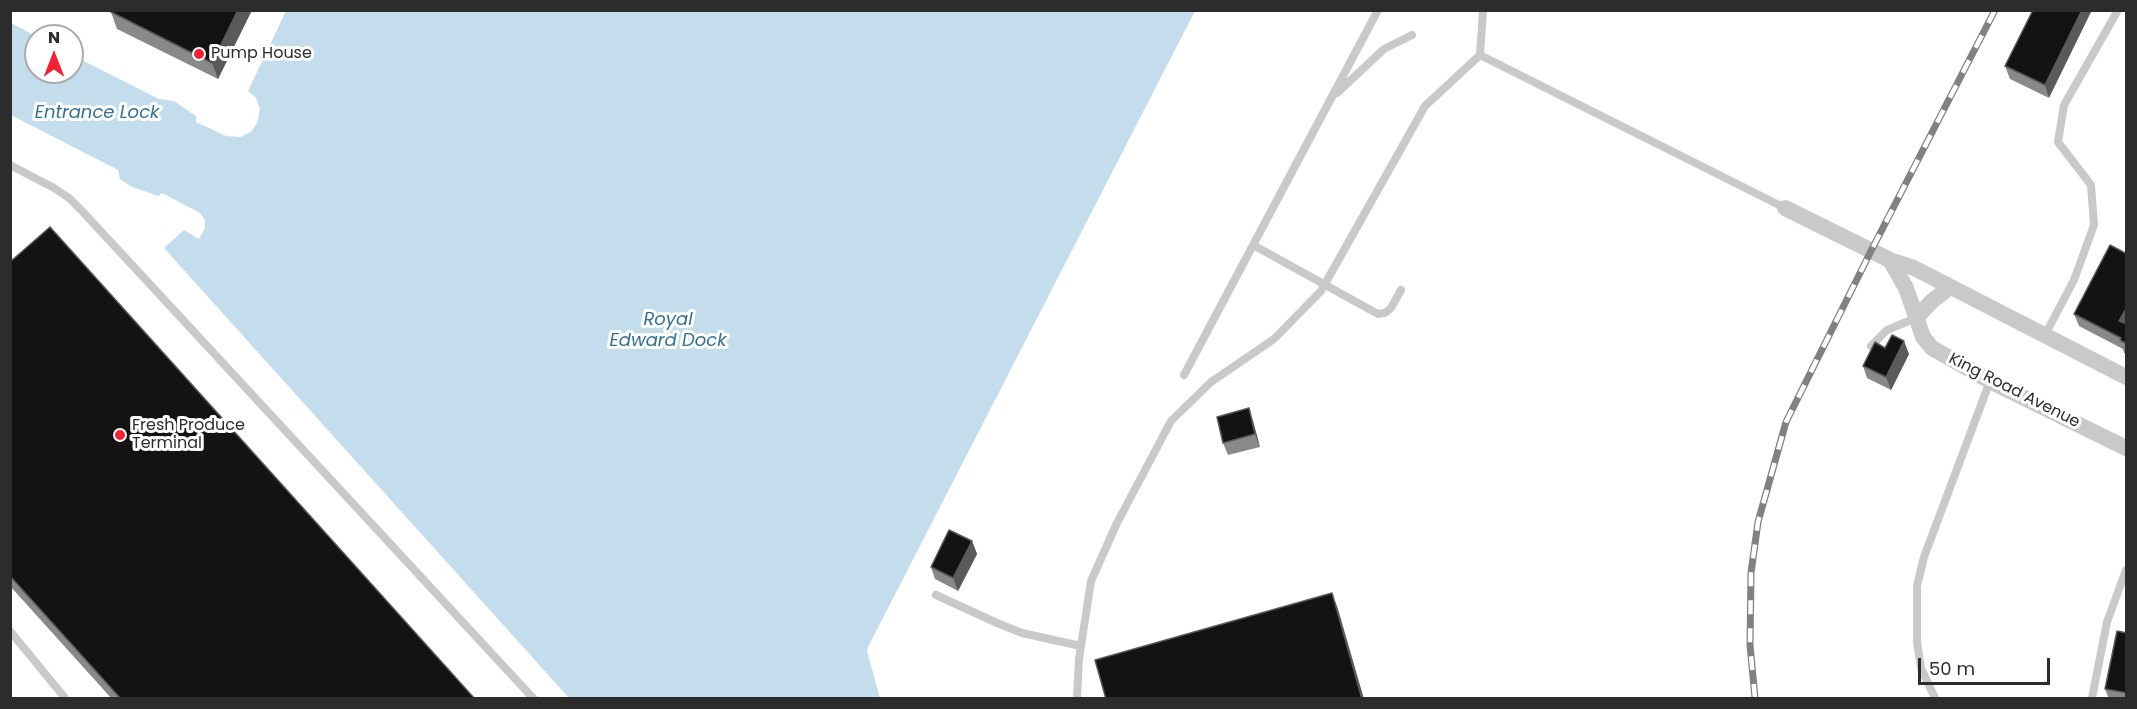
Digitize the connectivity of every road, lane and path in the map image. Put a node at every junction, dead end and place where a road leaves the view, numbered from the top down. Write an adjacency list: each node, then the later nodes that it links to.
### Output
1 (1378, 10): 6 (lane)
2 (1483, 10): 5 (lane)
3 (2118, 10): 15 (lane)
4 (1412, 35): 6 (lane)
5 (1480, 55): 8 (lane); 11 (lane)
6 (1332, 97): 9 (lane)
7 (10, 165): 26 (lane)
8 (1785, 208): 10 (street)
9 (1253, 245): 11 (lane); 17 (lane)
10 (1890, 260): 12 (street); 14 (street, King Road Avenue)
11 (1325, 284): 13 (lane); 24 (lane)
12 (1949, 288): 14 (street); 15 (street)
13 (1401, 290)
14 (1916, 318): 16 (lane); 19 (street, King Road Avenue)
15 (2045, 335): 18 (street)
16 (1871, 346)
17 (1184, 375)
18 (2127, 377)
19 (1990, 381): 20 (street, King Road Avenue); 28 (lane)
20 (2127, 448)
21 (2127, 570): 29 (lane)
22 (936, 596): 24 (lane)
23 (10, 631): 25 (lane)
24 (1081, 646): 27 (lane)
25 (65, 699)
26 (533, 699)
27 (1077, 699)
28 (1935, 699)
29 (2092, 699)

